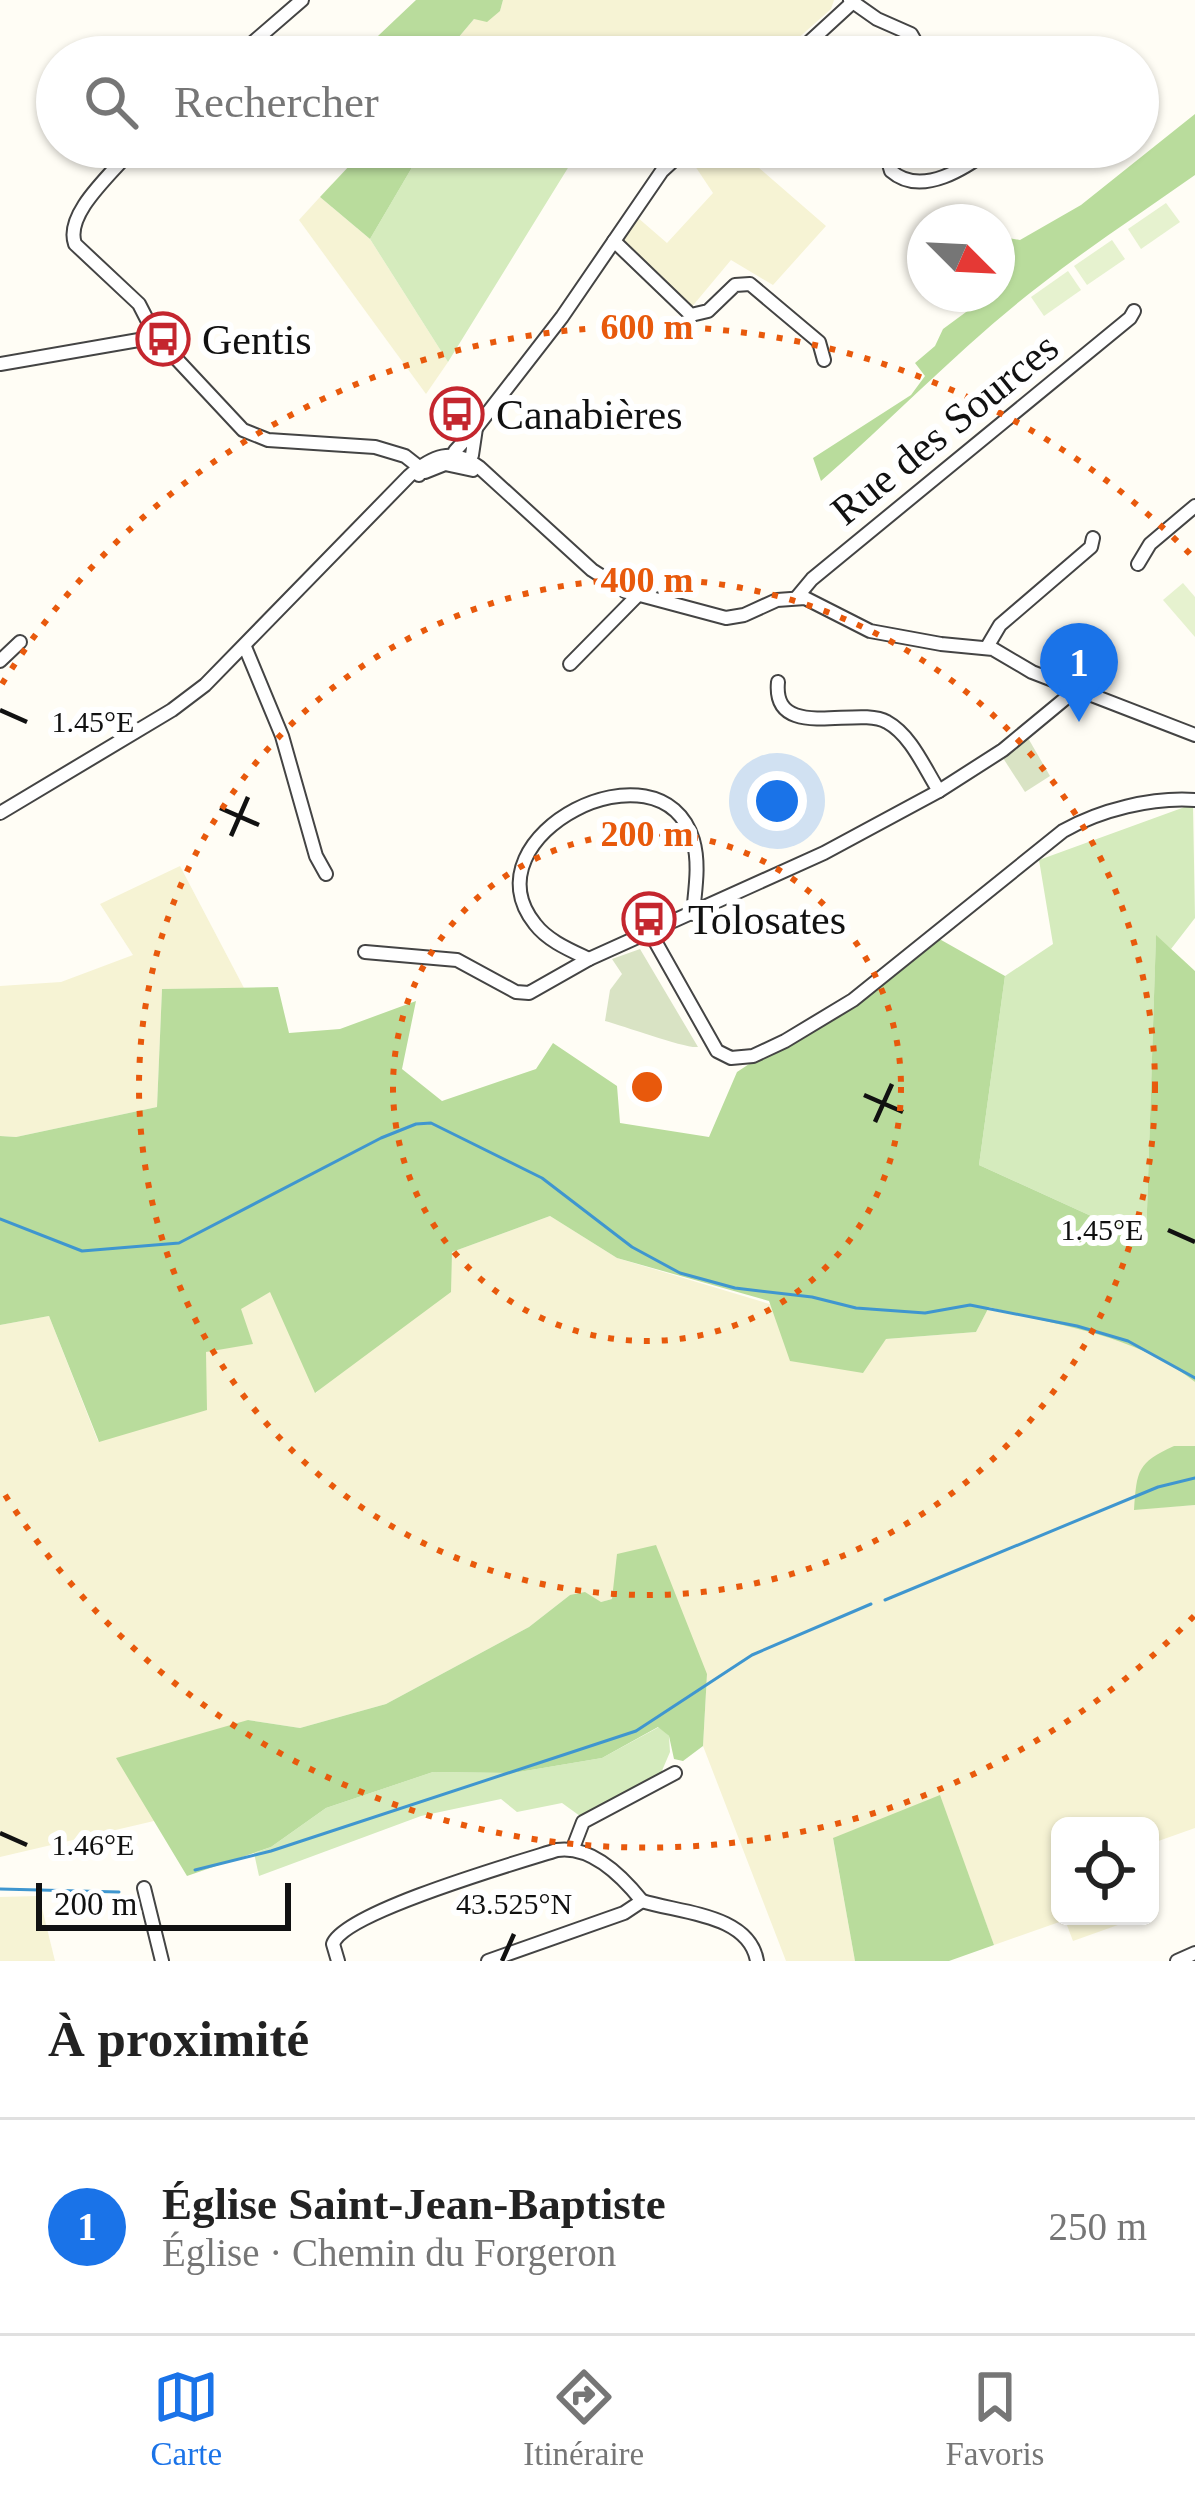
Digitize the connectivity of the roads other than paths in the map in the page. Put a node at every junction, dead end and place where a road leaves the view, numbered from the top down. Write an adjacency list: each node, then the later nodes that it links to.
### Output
1 (302, 0): 4 (street)
2 (852, 1): 3 (street); 5 (street)
3 (869, 5): 6 (street)
4 (260, 36)
5 (815, 36)
6 (912, 36)
7 (116, 168): 13 (street)
8 (665, 168): 11 (street)
9 (890, 168): 10 (street)
10 (959, 168)
11 (614, 241): 14 (street); 16 (street)
12 (1134, 311): 22 (street, Rue des Sources)
13 (156, 337): 15 (street); 17 (street)
14 (824, 359)
15 (0, 364)
16 (462, 461): 17 (street); 21 (street)
17 (416, 473): 25 (street)
18 (1195, 506): 20 (street)
19 (1093, 538): 24 (street)
20 (1138, 564)
21 (637, 596): 22 (street); 27 (street)
22 (797, 597): 24 (street)
23 (20, 642): 26 (street)
24 (987, 645): 29 (street)
25 (245, 647): 33 (street); 34 (street)
26 (0, 661)
27 (570, 664)
28 (778, 682): 31 (street)
29 (1078, 688): 30 (street); 31 (street)
30 (1195, 733)
31 (939, 791): 35 (street)
32 (1195, 800): 36 (street)
33 (0, 813)
34 (326, 874)
35 (693, 914): 36 (street); 38 (street)
36 (651, 934): 38 (street)
37 (365, 952): 38 (street)
38 (589, 959)
39 (675, 1773): 40 (street)
40 (573, 1848): 42 (street); 45 (street)
41 (144, 1888): 44 (street)
42 (642, 1900): 46 (street); 47 (street)
43 (1195, 1953): 48 (street)
44 (162, 1961)
45 (338, 1961)
46 (488, 1961)
47 (757, 1961)
48 (1178, 1961)

